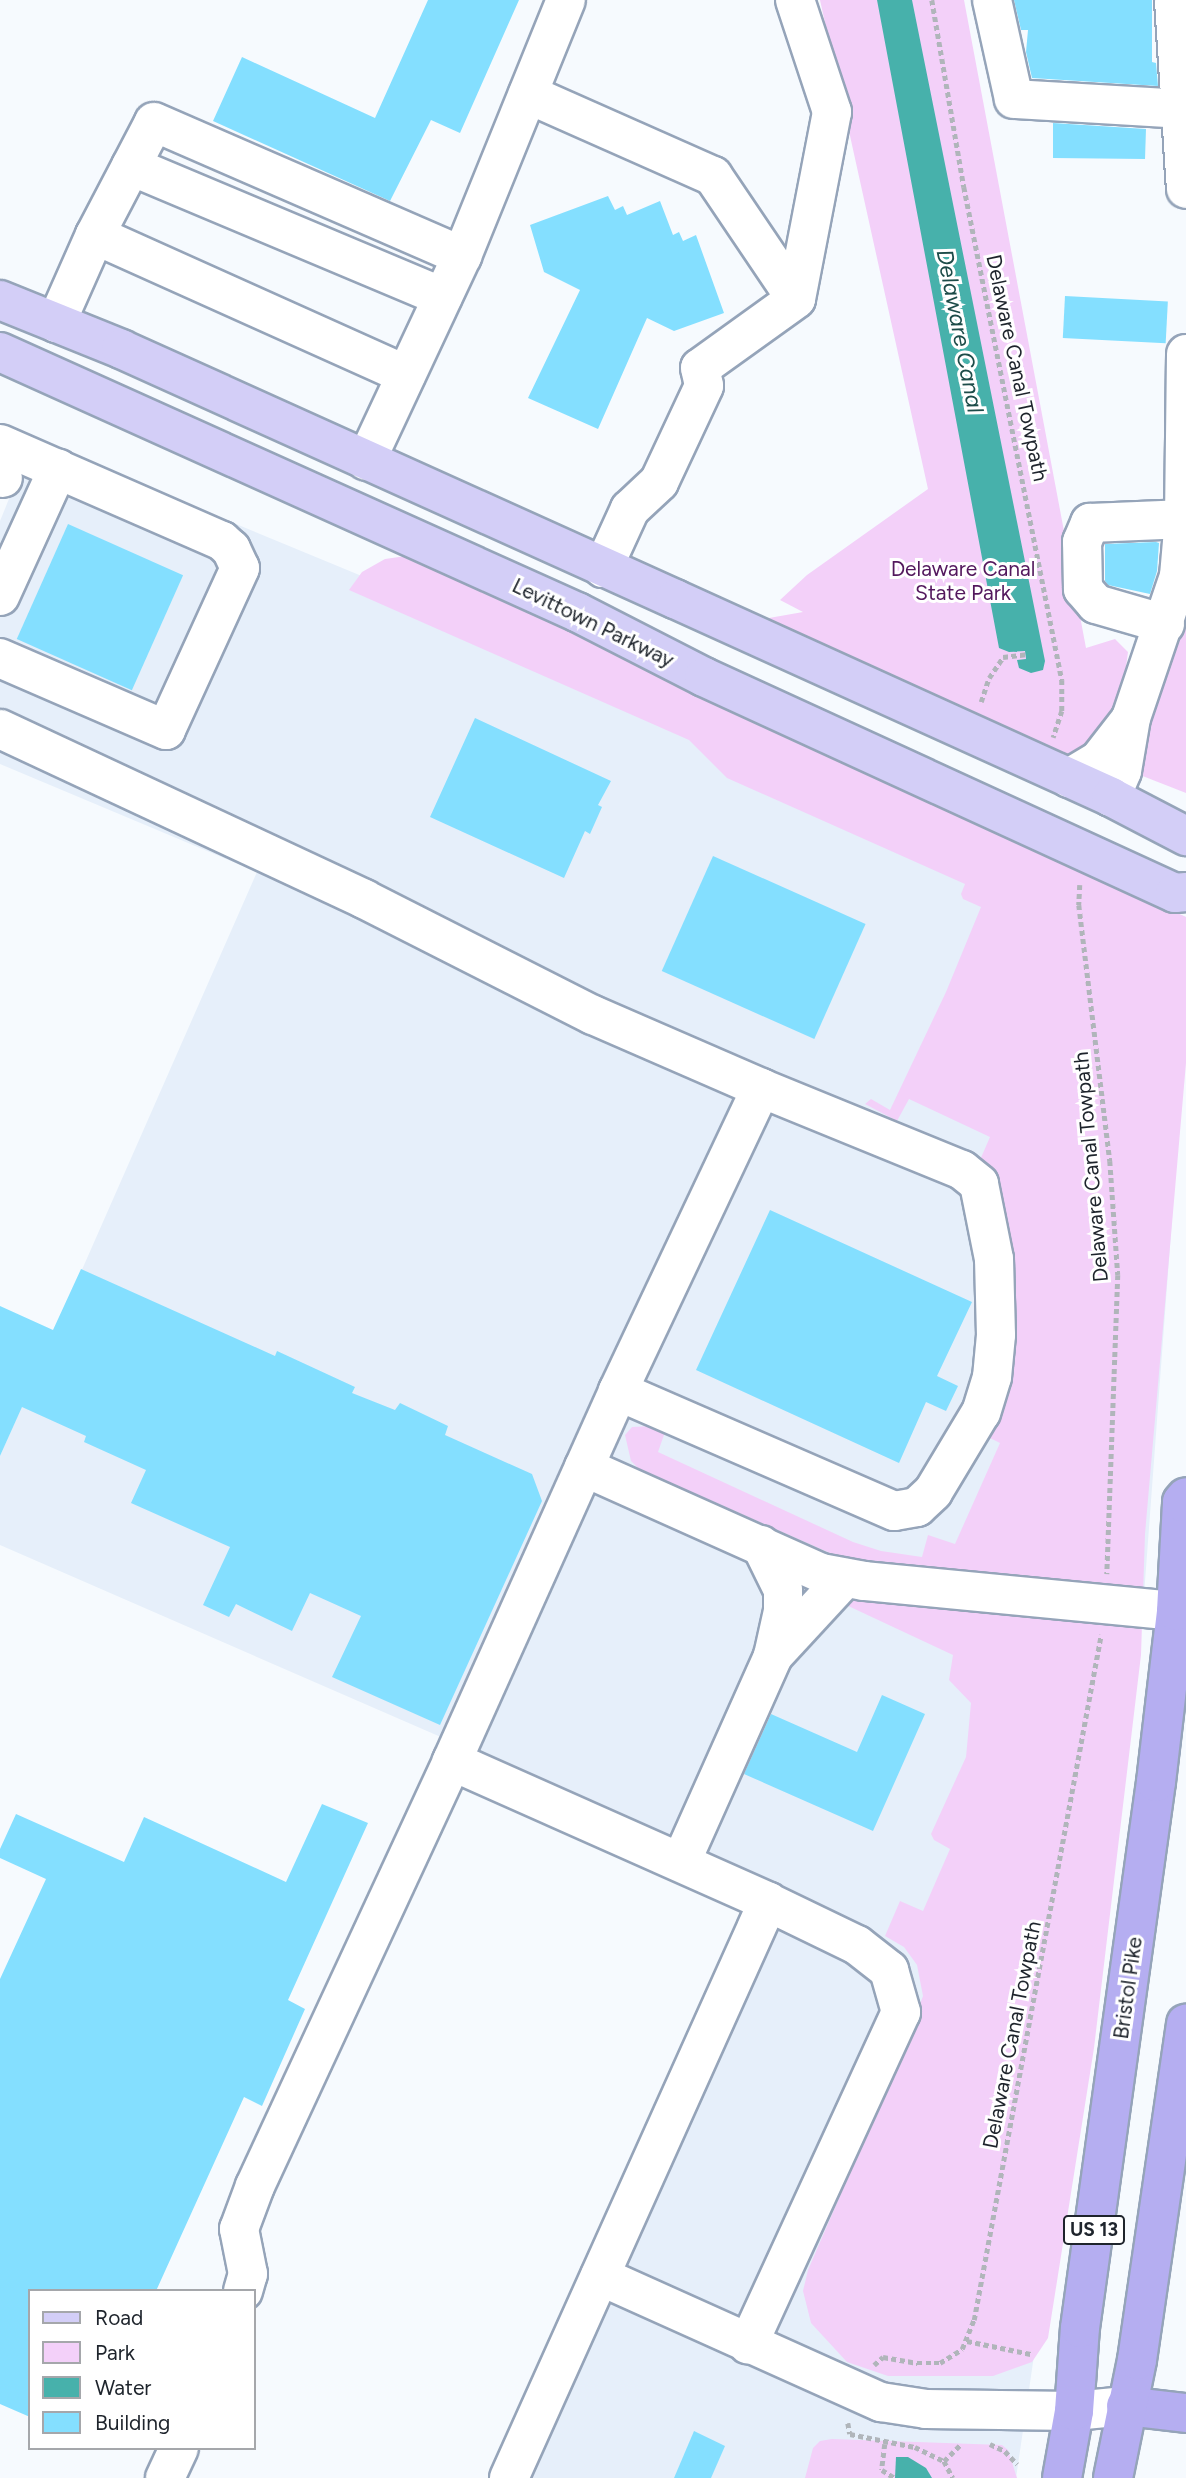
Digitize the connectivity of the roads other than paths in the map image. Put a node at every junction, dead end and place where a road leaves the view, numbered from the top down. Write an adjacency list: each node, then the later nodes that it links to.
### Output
1 (566, 0): 5 (lane)
2 (795, 0): 12 (lane)
3 (992, 0): 6 (lane)
4 (1174, 0): 6 (lane)
5 (528, 94): 10 (lane); 12 (lane)
6 (1182, 109): 8 (lane)
7 (131, 166): 9 (lane); 10 (lane); 11 (lane)
8 (1186, 189)
9 (95, 235): 14 (lane); 17 (lane)
10 (462, 256): 11 (lane)
11 (443, 298): 17 (lane)
12 (796, 299): 22 (lane)
13 (0, 300): 14 (main road)
14 (56, 323): 18 (main road)
15 (0, 352): 32 (main road, Levittown Parkway)
16 (1186, 354): 21 (lane)
17 (406, 375): 18 (lane)
18 (366, 461): 22 (main road)
19 (1, 466): 20 (lane)
20 (58, 468): 24 (lane); 26 (lane)
21 (1185, 519): 23 (lane); 25 (lane)
22 (603, 568): 29 (main road)
23 (1183, 580): 25 (lane)
24 (0, 596)
25 (1165, 624): 27 (lane)
26 (0, 658)
27 (1131, 718): 29 (lane); 30 (lane)
28 (0, 729): 33 (lane)
29 (1069, 778): 30 (main road)
30 (1111, 797): 31 (main road)
31 (1186, 836)
32 (1186, 892)
33 (761, 1088): 34 (lane); 34 (lane)
34 (618, 1391): 35 (lane)
35 (584, 1467): 37 (lane); 41 (lane)
36 (1186, 1497): 39 (highway, Bristol Pike / US 13)
37 (761, 1545): 38 (lane); 40 (lane)
38 (845, 1578): 39 (lane); 40 (lane)
39 (1176, 1611): 49 (highway, Bristol Pike / US 13)
40 (773, 1656): 42 (lane)
41 (452, 1761): 42 (lane); 46 (lane)
42 (681, 1862): 43 (lane)
43 (768, 1902): 45 (lane); 47 (lane)
44 (1186, 2024): 48 (highway, US 13)
45 (600, 2276): 47 (lane); 53 (lane)
46 (244, 2289)
47 (748, 2344): 49 (lane)
48 (1126, 2406): 49 (lane); 50 (highway); 55 (highway, US 13)
49 (1074, 2411): 54 (highway, Bristol Pike / US 13)
50 (1186, 2413)
51 (178, 2450): 52 (lane)
52 (165, 2478)
53 (509, 2478)
54 (1062, 2478)
55 (1113, 2478)

